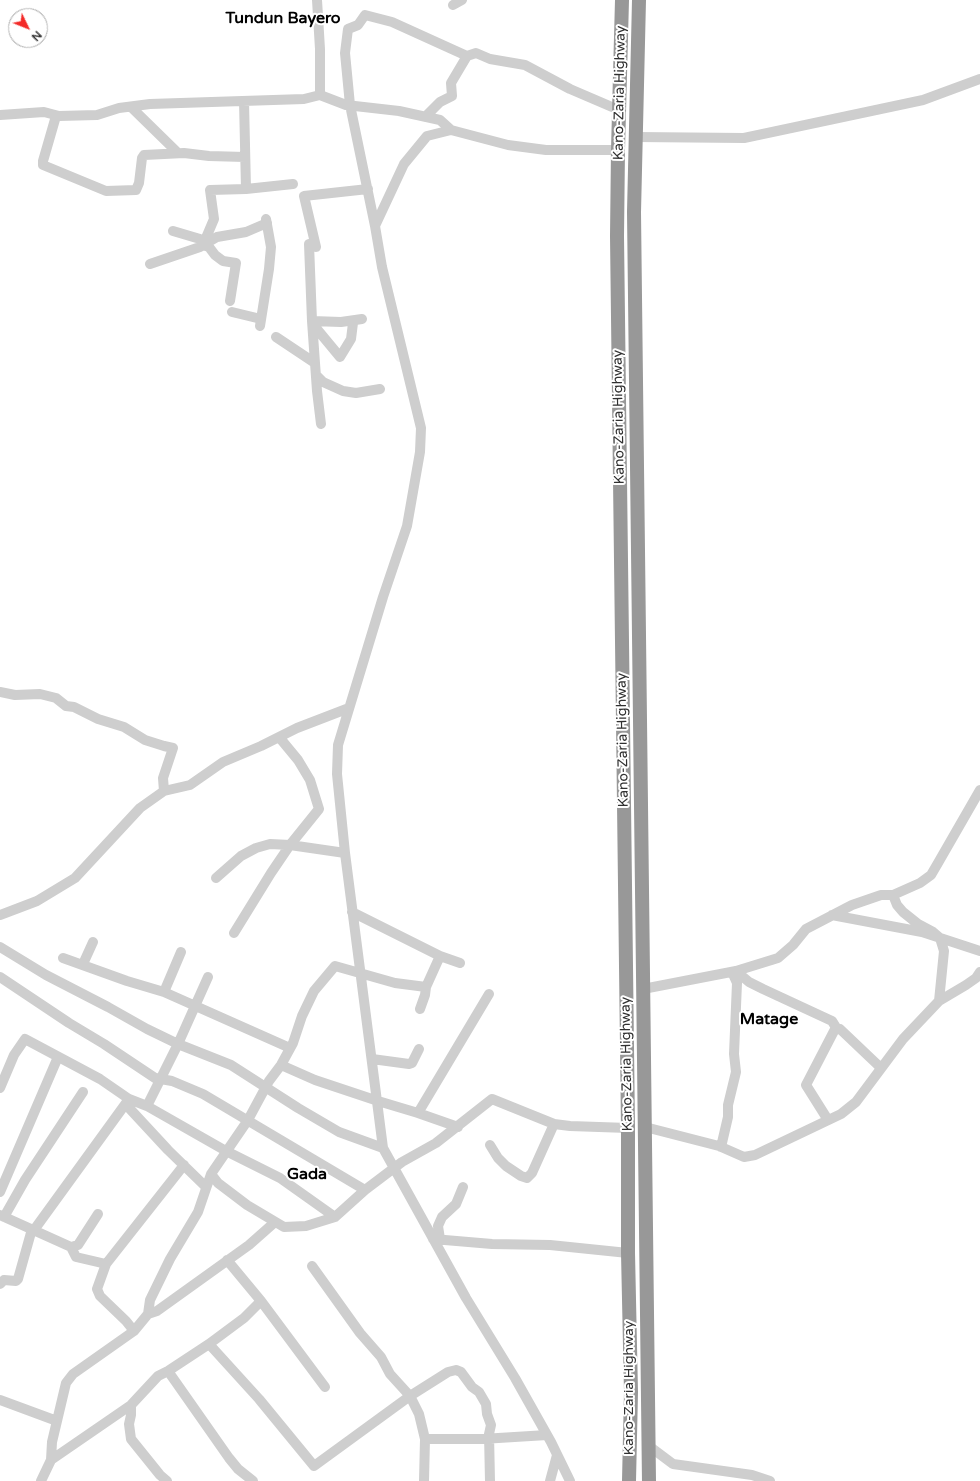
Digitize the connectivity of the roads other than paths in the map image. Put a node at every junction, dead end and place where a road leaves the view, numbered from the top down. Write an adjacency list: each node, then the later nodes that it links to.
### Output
1 (317, 0): 8 (street)
2 (462, 0): 5 (street)
3 (622, 0): 12 (highway, Kano-Zaria Highway)
4 (639, 0): 17 (highway, Kano-Zaria Highway)
5 (453, 5)
6 (467, 56): 10 (street); 12 (street); 15 (street)
7 (980, 79): 17 (street)
8 (320, 94): 9 (street); 10 (street)
9 (244, 101): 11 (street); 20 (street)
10 (350, 105): 15 (street); 23 (street)
11 (131, 107): 14 (street); 19 (street)
12 (619, 110): 18 (highway, Kano-Zaria Highway)
13 (0, 115): 14 (street)
14 (56, 116): 19 (street)
15 (425, 117): 16 (street)
16 (451, 130): 18 (street); 24 (street)
17 (636, 137): 64 (highway, Kano-Zaria Highway)
18 (618, 150): 91 (highway, Kano-Zaria Highway)
19 (178, 153): 20 (street)
20 (245, 157): 22 (street)
21 (293, 184): 22 (street)
22 (246, 189): 26 (street)
23 (368, 189): 24 (street); 30 (street)
24 (375, 226): 37 (street)
25 (173, 231): 26 (street)
26 (203, 245): 27 (street); 28 (street); 29 (street)
27 (150, 264)
28 (230, 301)
29 (232, 312)
30 (312, 320): 30 (street); 32 (street)
31 (276, 337): 32 (street)
32 (315, 363): 33 (street)
33 (316, 375): 34 (street); 35 (street)
34 (380, 389)
35 (321, 424)
36 (0, 692): 40 (street)
37 (349, 708): 38 (street); 42 (street)
38 (279, 737): 40 (street); 41 (street)
39 (980, 790): 44 (street)
40 (164, 791): 46 (street)
41 (290, 844): 42 (street); 43 (street); 48 (street)
42 (345, 853): 45 (street)
43 (216, 878)
44 (893, 895): 47 (street); 49 (street)
45 (352, 912): 54 (street); 59 (street)
46 (0, 915)
47 (832, 915): 49 (street); 58 (street)
48 (234, 933)
49 (940, 938): 52 (street); 67 (street)
50 (93, 942): 57 (street)
51 (0, 947): 71 (street)
52 (980, 951)
53 (181, 952): 65 (street)
54 (440, 956): 56 (street); 63 (street)
55 (63, 958): 57 (street)
56 (460, 963)
57 (83, 964): 65 (street)
58 (734, 971): 64 (street); 70 (street); 93 (street)
59 (360, 972): 63 (street); 72 (street); 75 (street)
60 (980, 972): 67 (street)
61 (0, 977): 78 (street)
62 (208, 977): 68 (street)
63 (426, 987): 69 (street)
64 (643, 989): 90 (highway, Kano-Zaria Highway)
65 (164, 992): 68 (street)
66 (489, 994): 85 (street)
67 (939, 1001): 77 (street)
68 (195, 1005): 71 (street); 72 (street)
69 (420, 1009)
70 (837, 1029): 77 (street); 87 (street)
71 (178, 1044): 78 (street); 79 (street)
72 (290, 1048): 76 (street)
73 (419, 1049): 75 (street)
74 (58, 1057): 80 (street); 83 (street); 102 (street)
75 (372, 1059): 82 (street)
76 (281, 1065): 79 (street); 82 (street)
77 (882, 1068): 87 (street)
78 (162, 1079): 84 (street); 86 (street)
79 (266, 1087): 86 (street); 94 (street)
80 (0, 1088)
81 (83, 1092): 104 (street)
82 (378, 1101): 85 (street); 94 (street)
83 (129, 1104): 84 (street); 96 (street); 107 (street)
84 (147, 1106): 95 (street)
85 (418, 1112): 89 (street)
86 (248, 1120): 95 (street); 101 (street)
87 (828, 1120): 93 (street)
88 (554, 1124): 89 (street); 91 (street); 92 (street)
89 (458, 1126): 97 (street)
90 (645, 1127): 93 (street); 122 (highway, Kano-Zaria Highway)
91 (628, 1128): 110 (highway, Kano-Zaria Highway)
92 (490, 1145)
93 (721, 1147)
94 (383, 1148): 97 (street)
95 (226, 1151): 98 (street); 105 (street)
96 (184, 1165): 99 (street); 112 (street)
97 (394, 1169): 101 (street); 108 (street)
98 (211, 1174): 99 (street); 106 (street)
99 (206, 1187): 116 (street)
100 (463, 1187): 108 (street)
101 (365, 1190): 105 (street)
102 (0, 1192)
103 (98, 1214): 109 (street)
104 (2, 1216): 107 (street)
105 (335, 1217): 106 (street)
106 (275, 1222): 111 (street)
107 (33, 1230): 109 (street); 114 (street)
108 (437, 1239): 110 (street); 127 (street)
109 (71, 1247): 112 (street)
110 (628, 1253): 121 (highway, Kano-Zaria Highway)
111 (227, 1260): 115 (street); 116 (street)
112 (106, 1264): 117 (street)
113 (312, 1266): 123 (street)
114 (0, 1284)
115 (261, 1301): 118 (street); 120 (street)
116 (148, 1314): 117 (street)
117 (134, 1331): 126 (street)
118 (210, 1344): 119 (street); 123 (street)
119 (168, 1372): 125 (street); 135 (street)
120 (325, 1388)
121 (631, 1392): 122 (highway); 140 (highway, Kano-Zaria Highway)
122 (648, 1392): 130 (highway, Kano-Zaria Highway)
123 (410, 1396): 128 (street); 129 (street)
124 (0, 1400): 126 (street)
125 (131, 1405): 132 (street); 134 (street)
126 (57, 1421): 132 (street)
127 (547, 1435): 129 (street); 131 (street)
128 (425, 1439): 129 (street); 136 (street)
129 (489, 1439): 137 (street)
130 (649, 1446): 141 (highway, Kano-Zaria Highway); 142 (street)
131 (556, 1455): 138 (street); 139 (street)
132 (51, 1460): 133 (street)
133 (41, 1481)
134 (167, 1481)
135 (252, 1481)
136 (424, 1481)
137 (490, 1481)
138 (550, 1481)
139 (570, 1481)
140 (629, 1481)
141 (649, 1481)
142 (770, 1481)

